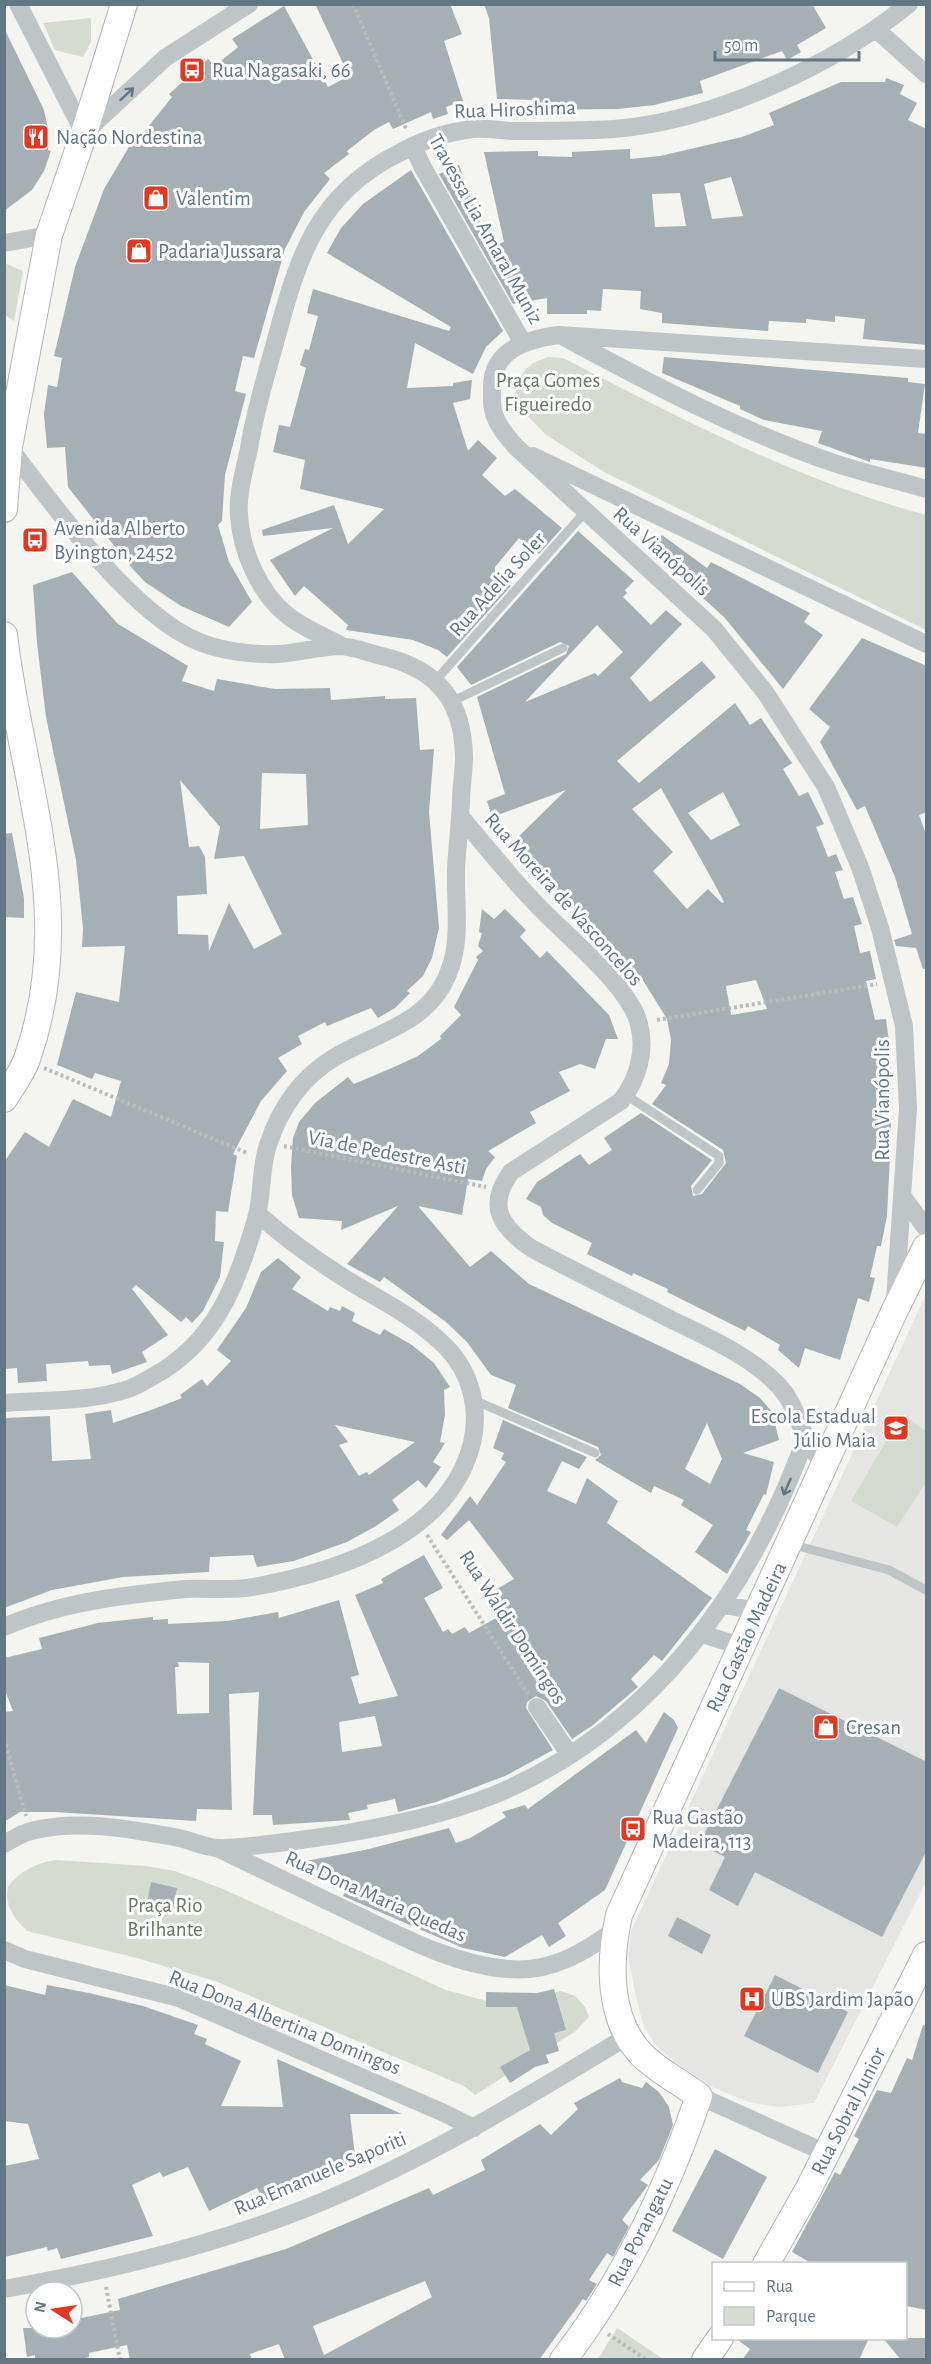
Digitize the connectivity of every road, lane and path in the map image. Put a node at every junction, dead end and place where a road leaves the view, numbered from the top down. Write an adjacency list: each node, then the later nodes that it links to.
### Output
1 (18, 4): 8 (street)
2 (123, 4): 8 (street)
3 (249, 4): 8 (street, one-way to 3)
4 (353, 4): 9 (path, Travessa Lia Amaral Muniz)
5 (909, 4): 6 (street, Rua Hiroshima)
6 (876, 30): 7 (street); 9 (street, Rua Hiroshima)
7 (927, 74)
8 (84, 134): 10 (street)
9 (413, 146): 13 (street, Travessa Lia Amaral Muniz); 22 (street, Rua Hiroshima)
10 (49, 235): 11 (street); 15 (street)
11 (4, 243)
12 (560, 335): 13 (street, Rua Vianópolis); 14 (street, Rua Vianópolis); 17 (street)
13 (523, 343): 16 (street, Rua Vianópolis)
14 (927, 359)
15 (9, 447): 18 (street); 22 (street, Rua Moreira de Vasconcelos)
16 (516, 447): 19 (street, Rua Vianópolis); 21 (street)
17 (927, 489)
18 (4, 509)
19 (585, 512): 24 (lane, Rua Adelia Soler); 27 (street, Rua Vianópolis)
20 (4, 635): 29 (street)
21 (927, 644)
22 (342, 646): 24 (street, Rua Moreira de Vasconcelos)
23 (563, 648): 25 (lane)
24 (436, 680): 25 (street, Rua Moreira de Vasconcelos)
25 (453, 701): 26 (street, Rua Moreira de Vasconcelos)
26 (460, 817): 28 (street, Rua Moreira de Vasconcelos); 32 (street)
27 (893, 981): 28 (path); 36 (street, Rua Vianópolis)
28 (639, 1023): 30 (street, Rua Moreira de Vasconcelos)
29 (27, 1061): 31 (street); 33 (path)
30 (626, 1095): 34 (street, Rua Moreira de Vasconcelos); 35 (lane)
31 (4, 1099)
32 (269, 1143): 33 (street); 34 (path, Via de Pedestre Asti)
33 (263, 1163): 37 (street)
34 (500, 1190): 43 (street)
35 (697, 1190)
36 (902, 1196): 38 (street); 40 (street, Rua Vianópolis)
37 (258, 1214): 41 (street); 42 (street)
38 (927, 1228)
39 (927, 1247): 40 (street, Rua Gastão Madeira)
40 (894, 1312): 45 (street, Rua Gastão Madeira)
41 (474, 1400): 44 (lane); 46 (street)
42 (4, 1403)
43 (805, 1440): 45 (street); 49 (street, one-way to 49)
44 (595, 1453)
45 (825, 1464): 47 (street, Rua Gastão Madeira)
46 (419, 1522): 51 (street); 54 (path, Rua Waldir Domingos)
47 (790, 1544): 48 (lane); 50 (street, Rua Gastão Madeira)
48 (927, 1590)
49 (724, 1605): 50 (street); 52 (street)
50 (759, 1611): 53 (street, Rua Gastão Madeira)
51 (4, 1627)
52 (702, 1634): 53 (street); 56 (street)
53 (743, 1647): 60 (street, Rua Gastão Madeira)
54 (537, 1707): 56 (street, Rua Waldir Domingos)
55 (4, 1739): 57 (path)
56 (570, 1755): 59 (street)
57 (30, 1831): 58 (street); 59 (street)
58 (4, 1844)
59 (219, 1849): 60 (street, Rua Dona Maria Quedas)
60 (616, 1929): 63 (street, Rua Gastão Madeira)
61 (4, 1950): 65 (street, Rua Dona Albertina Domingos)
62 (927, 1956): 66 (street, Rua Sobral Junior)
63 (628, 2036): 64 (street, Rua Gastão Madeira); 65 (street, Rua Emanuele Saporiti)
64 (699, 2096): 66 (street); 70 (street, Rua Porangatu)
65 (474, 2128): 68 (street, Rua Emanuele Saporiti)
66 (826, 2153): 67 (street, Rua Sobral Junior)
67 (767, 2262)
68 (103, 2269): 69 (street, Rua Emanuele Saporiti); 72 (path)
69 (4, 2289)
70 (589, 2322): 73 (street, Rua Porangatu); 74 (path)
71 (719, 2340): 75 (street)
72 (120, 2360)
73 (563, 2360)
74 (647, 2360)
75 (705, 2360)

